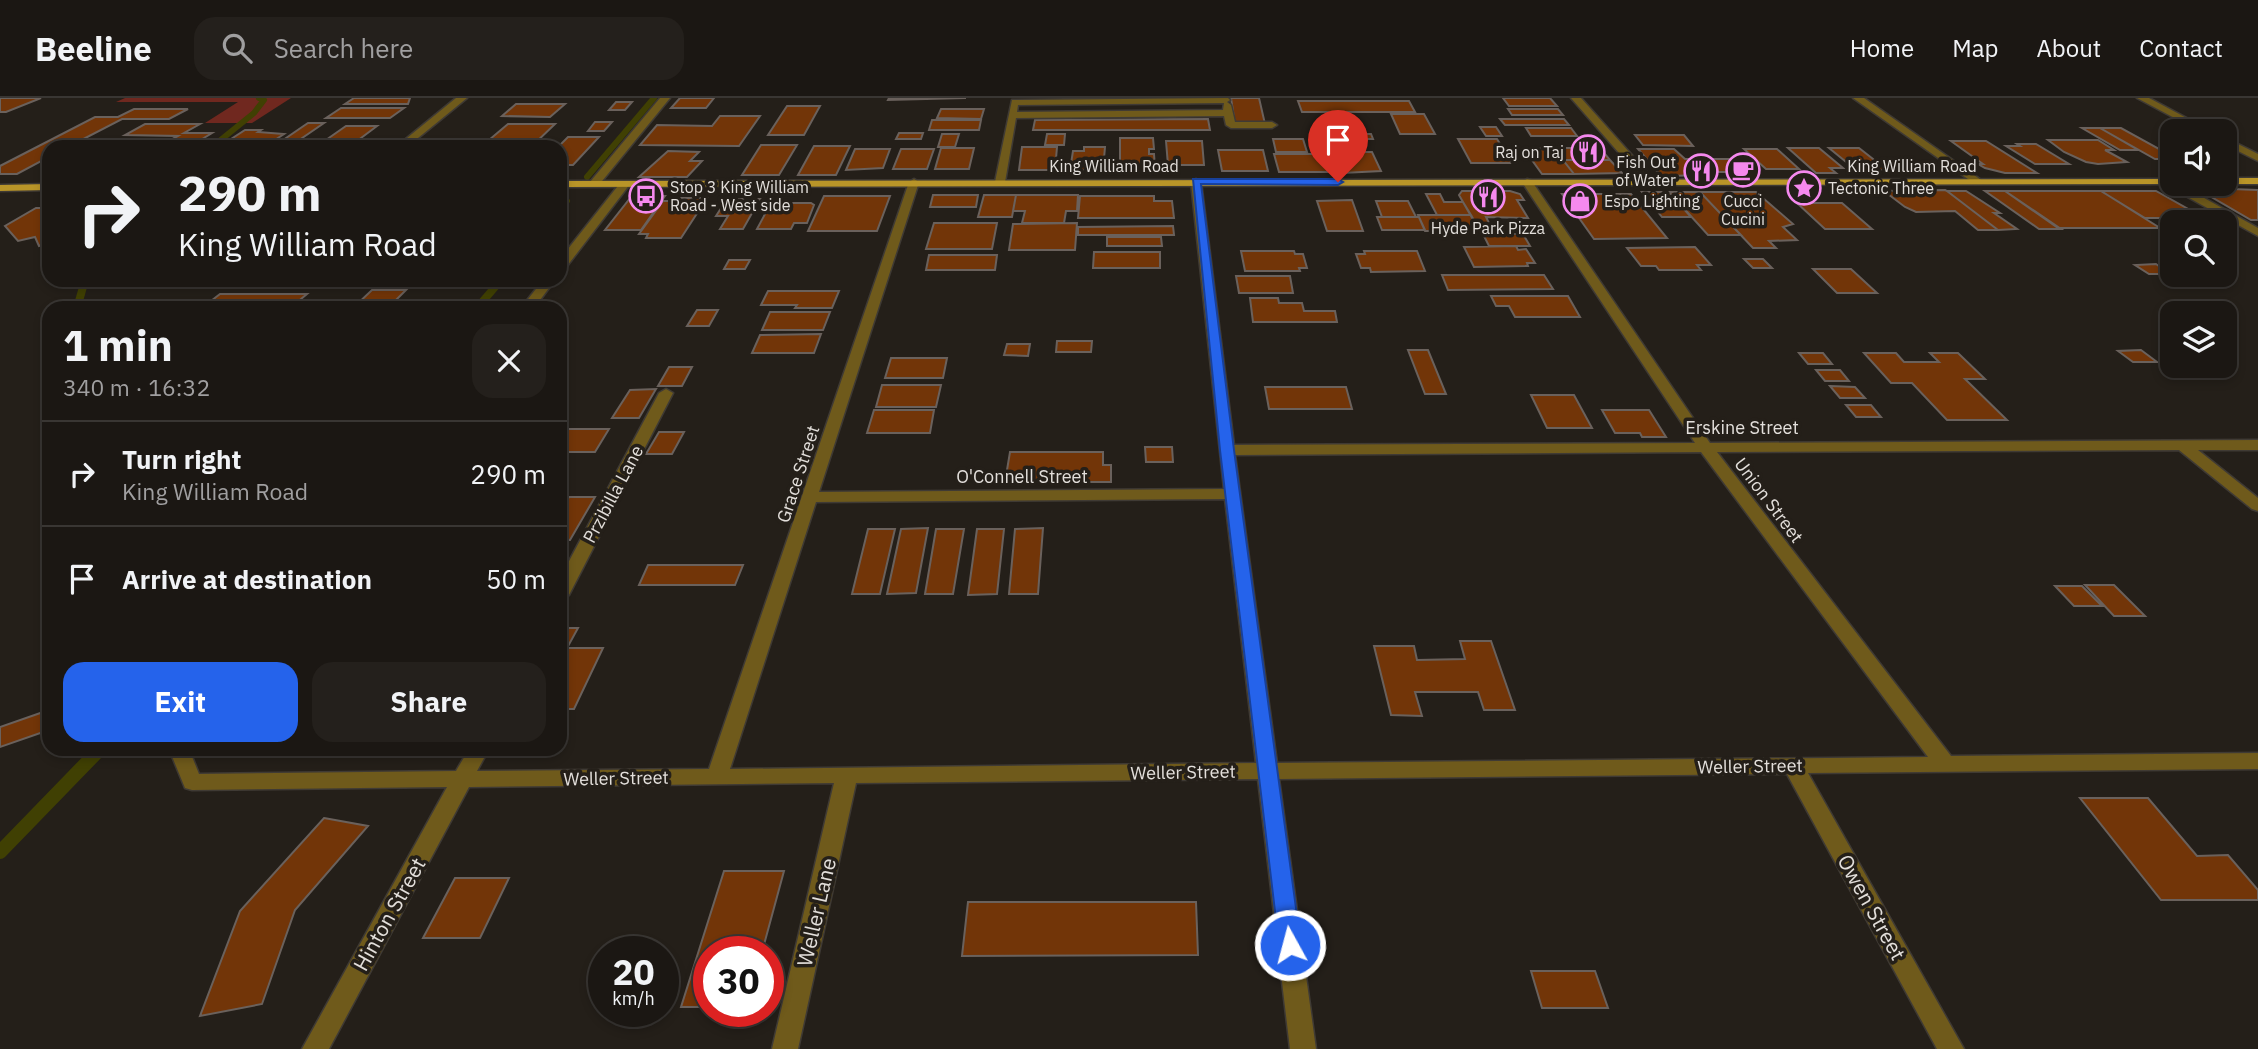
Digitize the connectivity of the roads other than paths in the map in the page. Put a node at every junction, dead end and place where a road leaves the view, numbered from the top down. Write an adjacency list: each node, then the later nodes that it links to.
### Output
1 (462, 98): 12 (street)
2 (665, 98): 25 (street)
3 (1576, 98): 23 (street)
4 (1858, 98): 22 (street)
5 (2142, 98): 10 (street)
6 (1225, 99): 7 (street); 8 (street)
7 (1015, 100): 9 (street)
8 (1228, 113): 9 (street); 11 (street)
9 (1012, 115): 20 (street)
10 (2183, 119)
11 (1272, 125)
12 (410, 140)
13 (2237, 148): 14 (street)
14 (2258, 158)
15 (1196, 181): 20 (main road, King William Road); 21 (main road, King William Road); 38 (street)
16 (2160, 181): 22 (main road, King William Road)
17 (2237, 181): 18 (main road)
18 (2258, 181)
19 (914, 182): 20 (main road, King William Road); 26 (main road, King William Road); 40 (street, Grace Street)
20 (1000, 182)
21 (1527, 182): 23 (main road, King William Road); 37 (street, Union Street)
22 (1979, 182): 23 (main road, King William Road)
23 (1651, 183)
24 (567, 184): 25 (main road, King William Road)
25 (594, 184): 26 (main road, King William Road)
26 (625, 184): 31 (street)
27 (42, 187): 28 (main road)
28 (0, 188)
29 (2195, 196): 30 (street)
30 (2258, 233)
31 (567, 258)
32 (544, 287): 33 (street)
33 (532, 301)
34 (666, 393): 42 (street, Przibilla Lane)
35 (2258, 445): 36 (street, Erskine Street)
36 (2184, 446): 37 (street, Erskine Street); 41 (street)
37 (1705, 447): 38 (street, Erskine Street); 46 (street, Union Street)
38 (1227, 450): 39 (street)
39 (1234, 494): 40 (street, O'Connell Street); 48 (street)
40 (811, 497): 50 (street, Grace Street)
41 (2258, 506)
42 (567, 582)
43 (182, 756): 51 (street, Weller Street)
44 (475, 756): 51 (street)
45 (2258, 761): 46 (street, Weller Street)
46 (1945, 764): 47 (street, Weller Street)
47 (1793, 766): 48 (street, Weller Street); 55 (street, Owen Street)
48 (1269, 771): 49 (street, Weller Street); 54 (street)
49 (848, 775): 50 (street, Weller Street); 53 (street, Weller Lane)
50 (717, 777): 51 (street, Weller Street)
51 (463, 779): 52 (street, Hinton Street)
52 (315, 1049)
53 (785, 1049)
54 (1303, 1049)
55 (1951, 1049)

